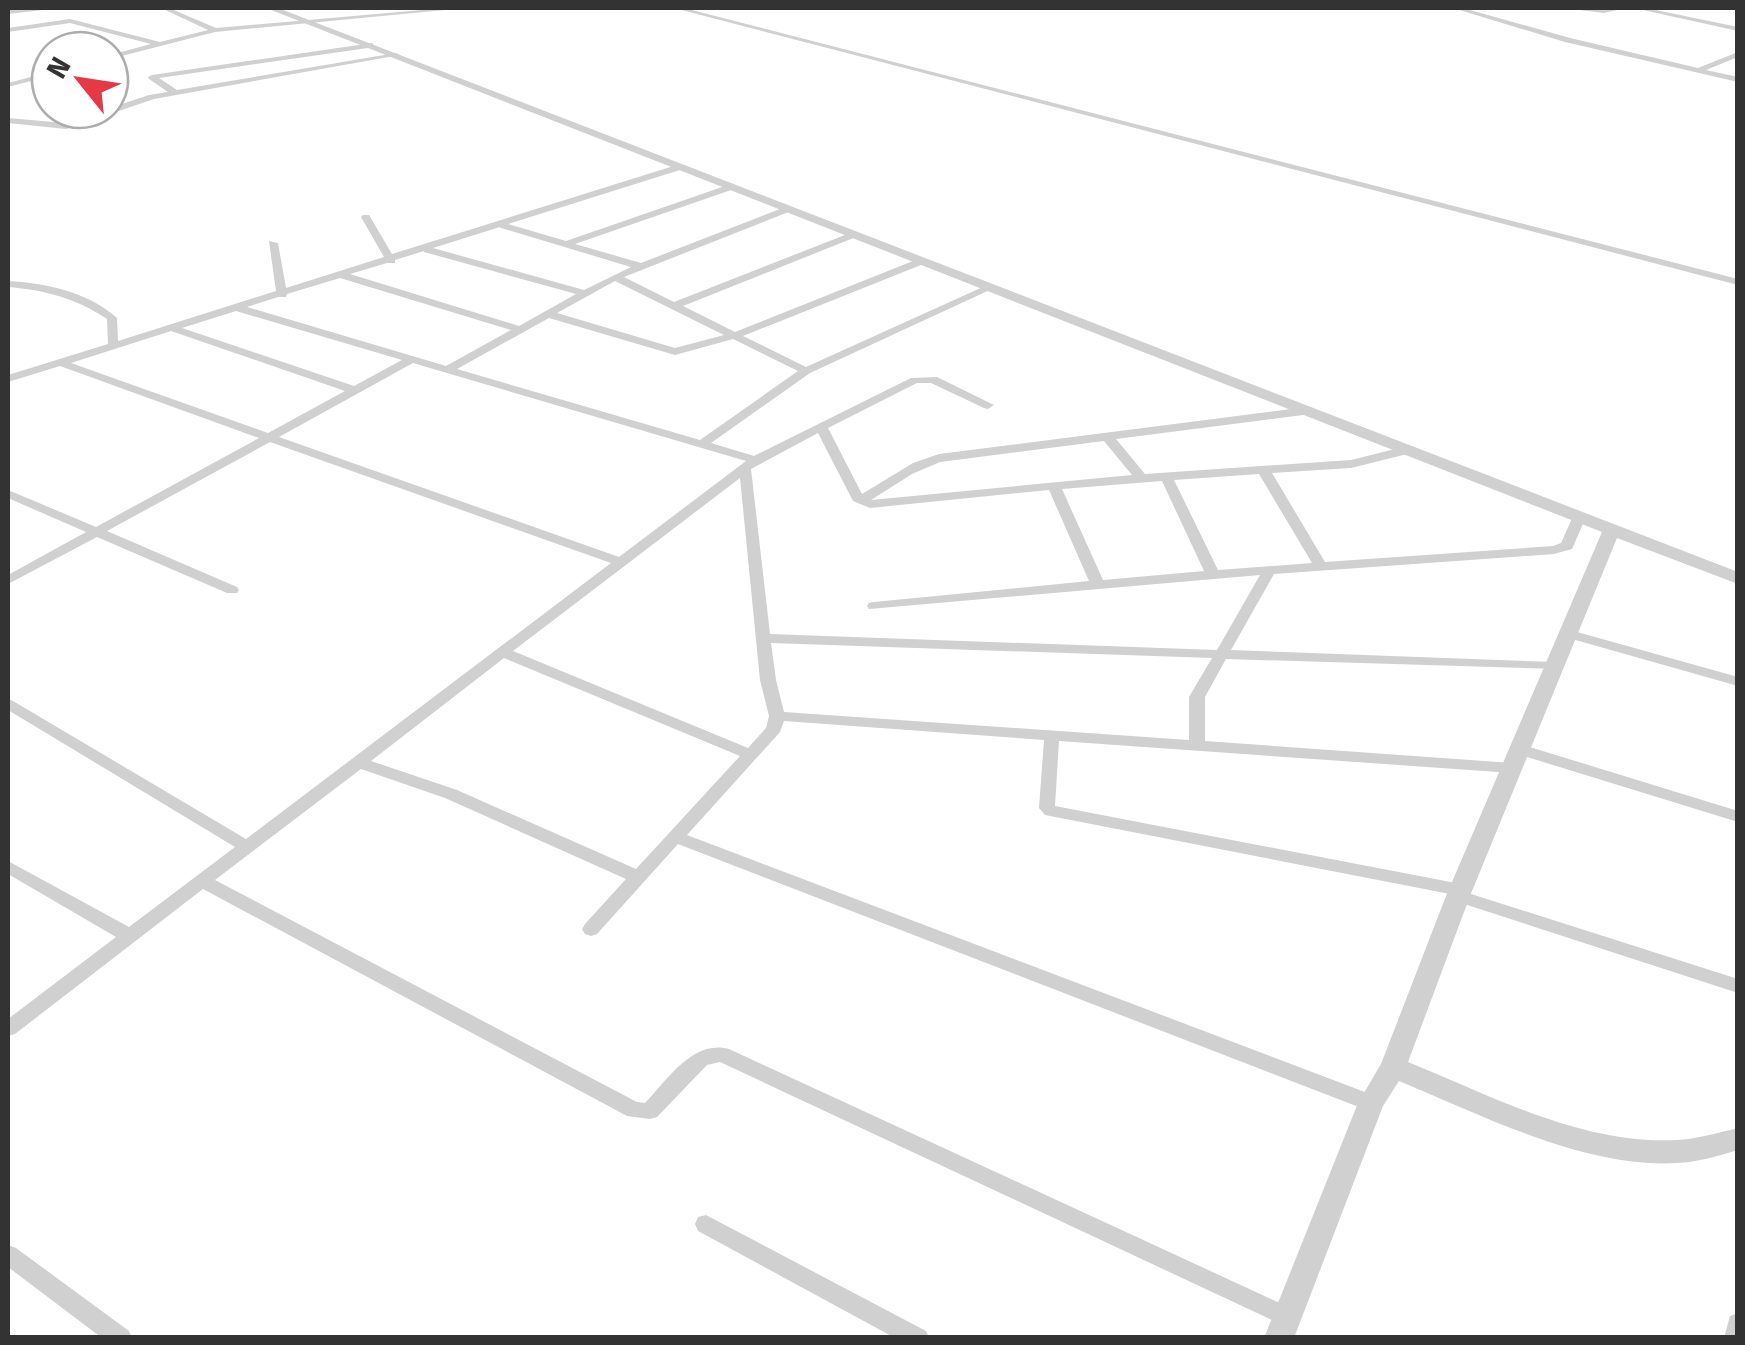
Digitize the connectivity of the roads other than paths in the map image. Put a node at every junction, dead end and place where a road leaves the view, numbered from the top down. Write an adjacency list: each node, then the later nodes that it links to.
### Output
1 (56, 8): 11 (street)
2 (71, 8): 13 (street)
3 (164, 8): 16 (street)
4 (270, 8): 14 (street)
5 (462, 8): 14 (street)
6 (678, 8): 41 (street)
7 (1457, 8): 23 (street)
8 (1568, 8): 9 (street)
9 (1622, 8)
10 (1638, 8): 17 (street)
11 (25, 9): 12 (street)
12 (8, 12)
13 (70, 21): 15 (street); 18 (street)
14 (307, 22): 16 (street); 19 (street)
15 (8, 30)
16 (215, 30): 18 (street)
17 (1738, 30)
18 (159, 44): 20 (street)
19 (372, 45): 22 (street); 25 (street)
20 (130, 52)
21 (1738, 54): 23 (street)
22 (396, 55): 25 (street); 27 (street)
23 (1700, 70): 24 (street)
24 (1738, 80)
25 (175, 93): 26 (street)
26 (8, 120)
27 (680, 167): 28 (street); 31 (street)
28 (732, 187): 29 (street); 33 (street)
29 (788, 210): 32 (street); 38 (street)
30 (366, 216): 36 (street)
31 (502, 225): 33 (street); 35 (street)
32 (854, 234): 37 (street); 46 (street)
33 (571, 242): 38 (street)
34 (273, 243): 45 (street)
35 (427, 250): 36 (street); 44 (street)
36 (391, 261): 39 (street)
37 (922, 261): 43 (street); 51 (street)
38 (639, 266): 40 (street)
39 (344, 276): 45 (street); 50 (street)
40 (615, 277): 44 (street); 46 (street)
41 (1738, 282)
42 (8, 284): 52 (street)
43 (989, 288): 56 (street); 60 (street)
44 (584, 293): 48 (street)
45 (282, 295): 47 (street)
46 (676, 305): 51 (street)
47 (238, 308): 49 (street); 53 (street)
48 (547, 314): 50 (street); 51 (street)
49 (172, 328): 52 (street); 58 (street)
50 (518, 329): 55 (street)
51 (736, 335): 56 (street)
52 (113, 343): 54 (street)
53 (414, 358): 55 (street); 58 (street)
54 (58, 362): 57 (street); 63 (street)
55 (450, 368): 64 (street)
56 (806, 371): 64 (street)
57 (8, 379)
58 (354, 390): 63 (street)
59 (988, 405): 61 (street)
60 (1307, 411): 62 (street); 65 (street)
61 (821, 426): 66 (street); 72 (street)
62 (1106, 436): 69 (street); 72 (street)
63 (265, 437): 74 (street); 76 (street)
64 (702, 444): 66 (street)
65 (1407, 450): 67 (street); 73 (street)
66 (750, 465): 76 (street); 86 (street)
67 (1264, 471): 68 (street); 77 (street)
68 (1166, 476): 69 (street); 79 (street)
69 (1141, 478): 70 (street)
70 (1054, 486): 72 (street); 82 (street)
71 (8, 494): 74 (street)
72 (860, 500)
73 (1579, 517): 75 (street); 77 (street)
74 (95, 530): 81 (street); 83 (street)
75 (1612, 530): 80 (street); 85 (street)
76 (621, 562): 87 (street)
77 (1321, 567): 78 (street)
78 (1269, 571): 79 (street); 88 (street)
79 (1213, 574): 82 (street)
80 (1738, 579)
81 (8, 580)
82 (1098, 585): 84 (street)
83 (232, 590)
84 (874, 606)
85 (1570, 634): 89 (street); 90 (street)
86 (766, 638): 88 (street); 92 (street)
87 (502, 652): 95 (street); 97 (street)
88 (1222, 652): 89 (street); 94 (street)
89 (1554, 666): 96 (street)
90 (1738, 682)
91 (8, 704): 100 (street)
92 (777, 716): 93 (street); 95 (street)
93 (1052, 734): 94 (street); 104 (street)
94 (1197, 745): 96 (street)
95 (751, 755): 99 (street)
96 (1516, 759): 98 (street); 104 (street)
97 (360, 763): 100 (street); 102 (street)
98 (1738, 817)
99 (674, 836): 102 (street); 110 (street)
100 (247, 846): 103 (street)
101 (8, 867): 106 (street)
102 (637, 877): 105 (street)
103 (202, 881): 106 (street); 115 (street)
104 (1460, 893): 107 (street); 109 (street)
105 (591, 929)
106 (129, 936): 108 (street)
107 (1738, 986)
108 (8, 1029)
109 (1393, 1068): 110 (street); 111 (street)
110 (1371, 1103): 115 (street)
111 (1738, 1139)
112 (706, 1224): 117 (street)
113 (8, 1254): 116 (street)
114 (1738, 1324): 118 (street)
115 (1283, 1327)
116 (120, 1338)
117 (918, 1338)
118 (1735, 1338)

